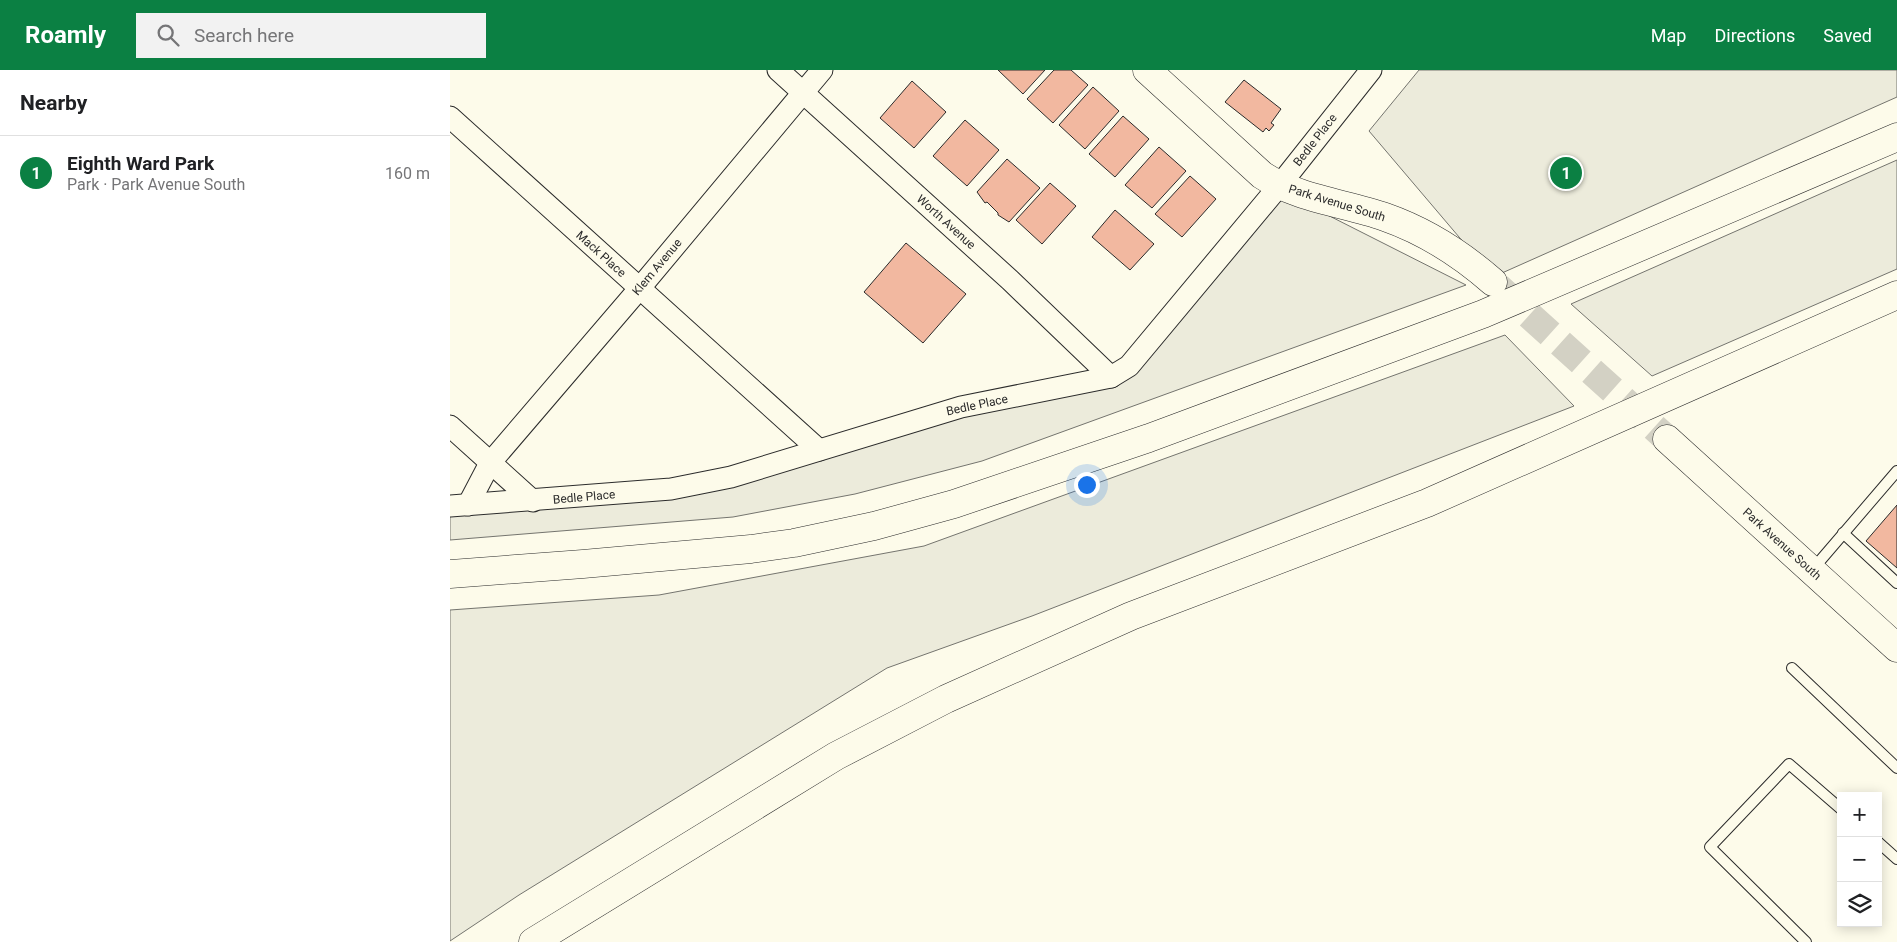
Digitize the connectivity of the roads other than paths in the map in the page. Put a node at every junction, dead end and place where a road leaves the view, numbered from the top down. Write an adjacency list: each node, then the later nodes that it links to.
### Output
1 (778, 70): 5 (street, Worth Avenue)
2 (822, 70): 5 (street, Klem Avenue)
3 (1147, 70): 8 (main road, Park Avenue South)
4 (1371, 70): 8 (street, Bedle Place)
5 (802, 92): 10 (street, Klem Avenue); 12 (street, Worth Avenue)
6 (450, 117): 10 (street, Mack Place)
7 (1897, 137): 22 (main road)
8 (1279, 186): 9 (main road, Park Avenue South); 12 (street, Bedle Place)
9 (1493, 282)
10 (639, 288): 15 (street, Mack Place); 16 (street, Klem Avenue)
11 (1897, 294): 30 (main road)
12 (1111, 377): 15 (street, Bedle Place)
13 (450, 426): 16 (street)
14 (1667, 439): 21 (main road, Park Avenue South)
15 (819, 450): 18 (street, Bedle Place)
16 (490, 463): 18 (street); 19 (street, Klem Avenue)
17 (1897, 471): 20 (lane)
18 (533, 501): 19 (street, Bedle Place)
19 (459, 505)
20 (1842, 533): 21 (lane); 23 (lane)
21 (1811, 570): 24 (main road, Park Avenue South)
22 (450, 574)
23 (1897, 583)
24 (1897, 648)
25 (1792, 668): 26 (lane)
26 (1897, 768)
27 (1837, 806): 31 (lane)
28 (1882, 845): 29 (lane)
29 (1897, 858)
30 (533, 942)
31 (1806, 942)

